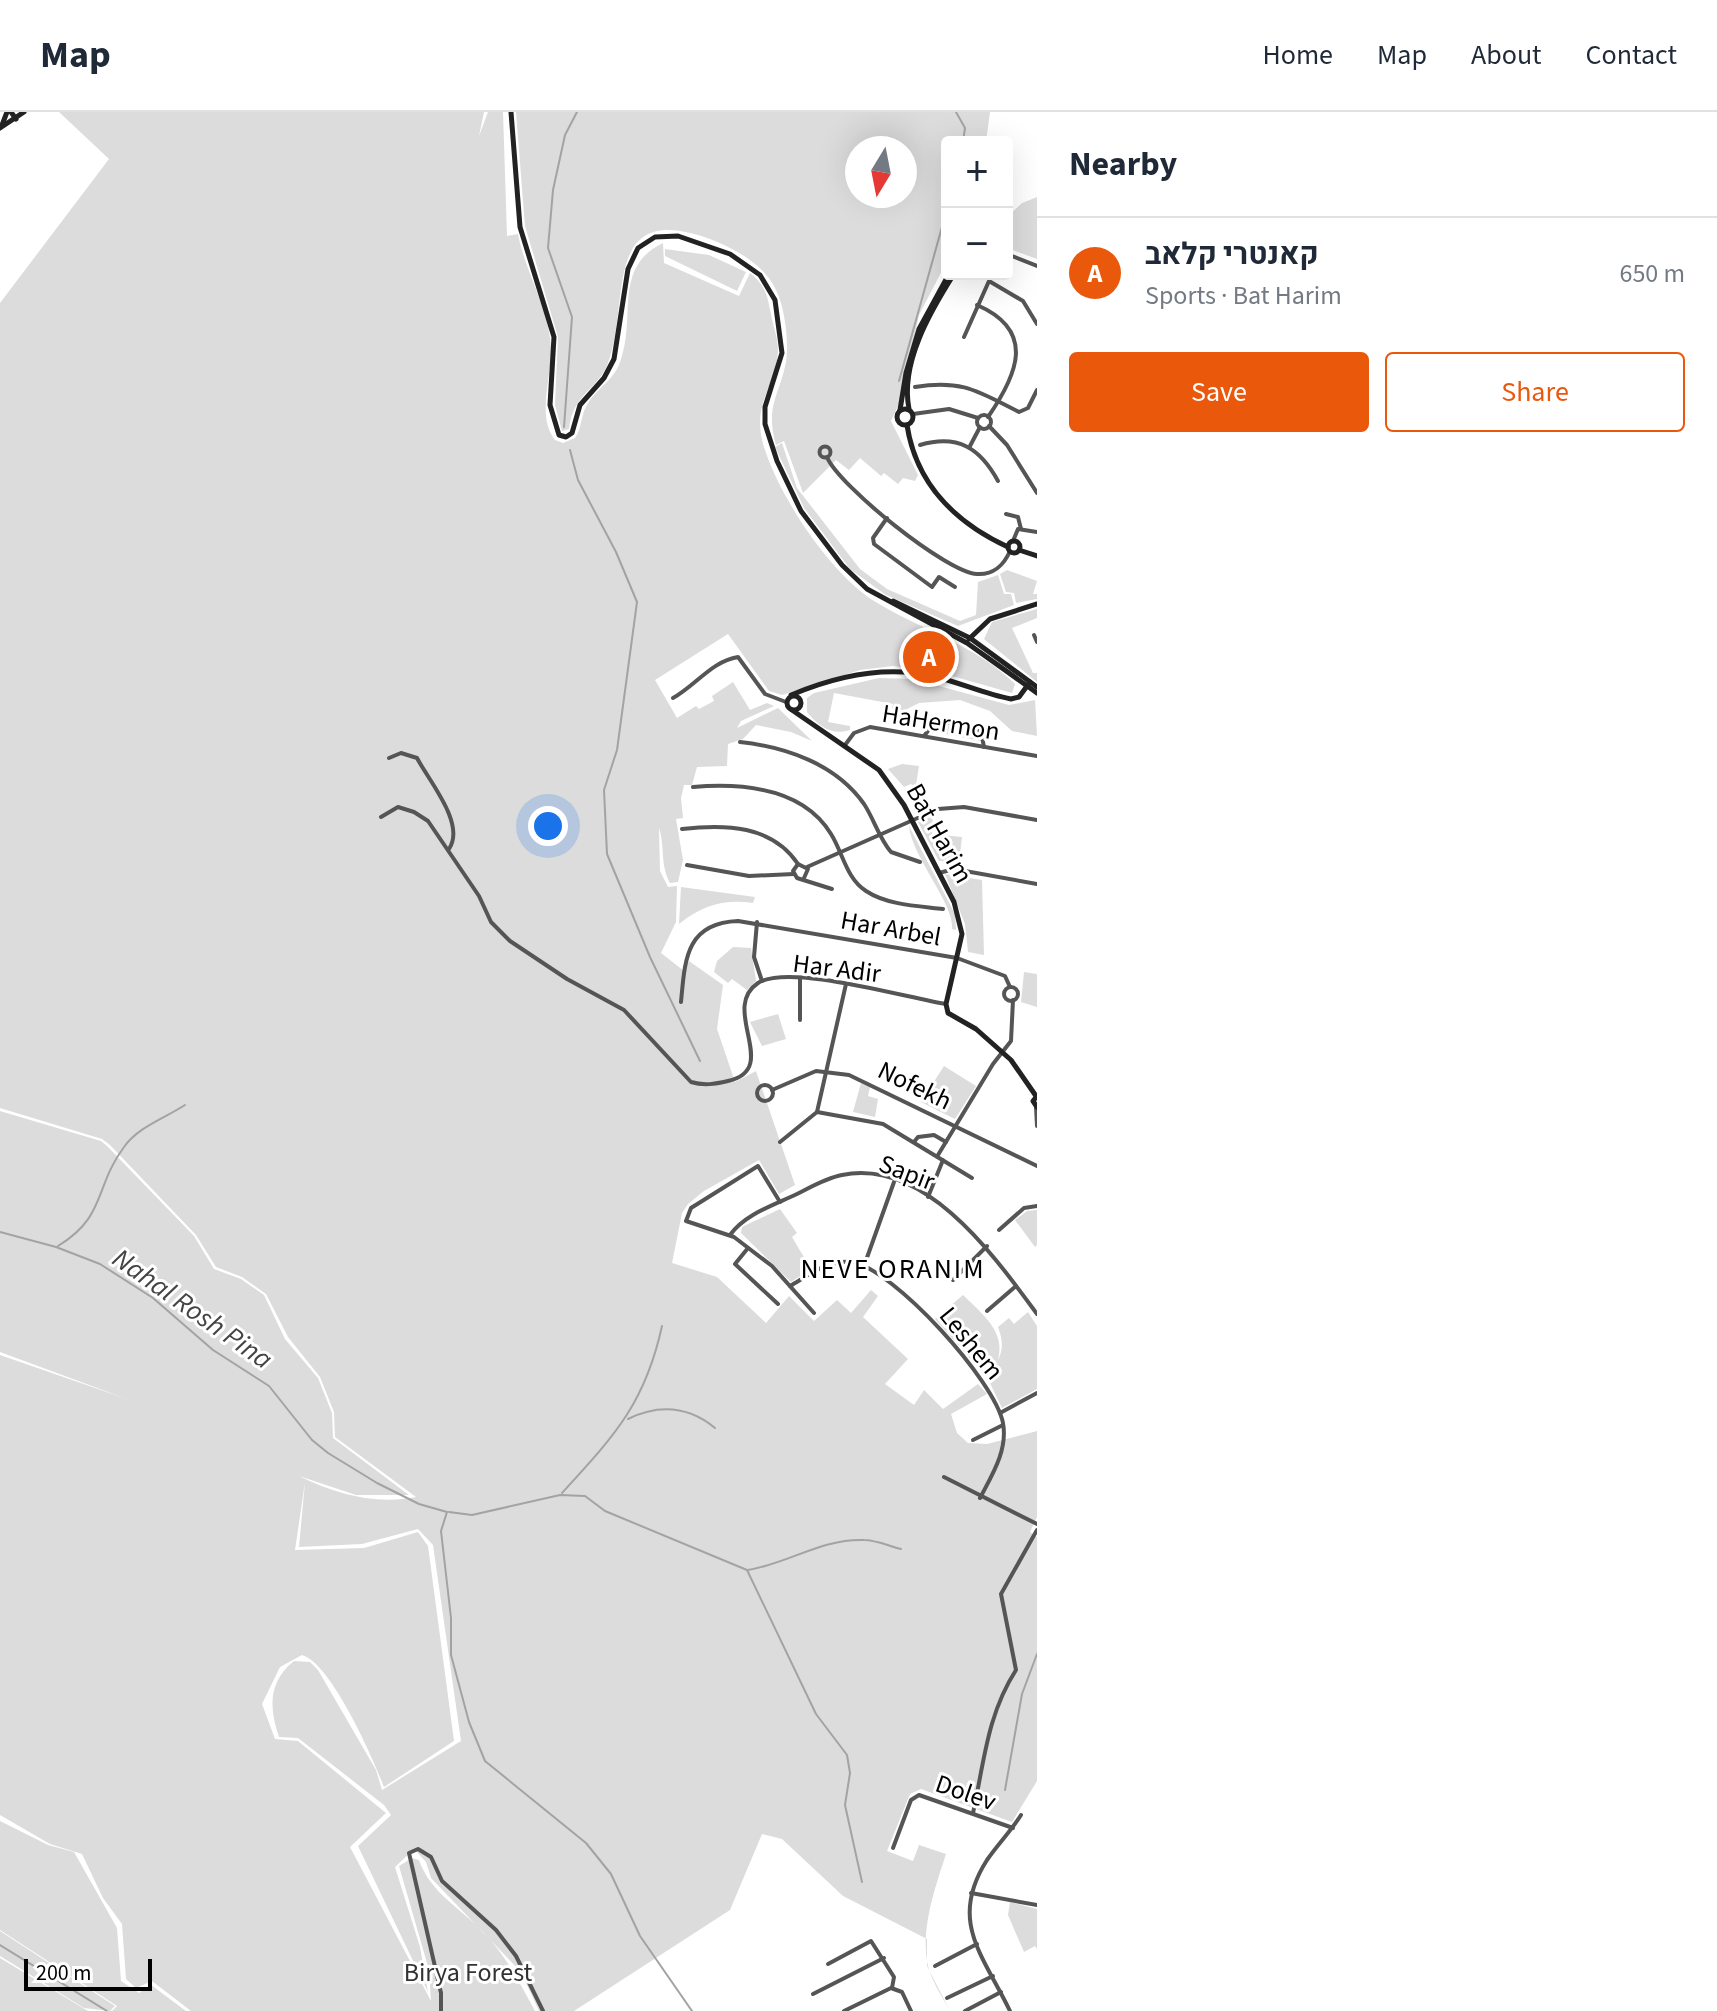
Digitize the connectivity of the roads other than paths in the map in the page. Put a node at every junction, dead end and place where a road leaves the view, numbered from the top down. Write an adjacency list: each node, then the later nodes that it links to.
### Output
1 (9, 112): 4 (main road); 5 (main road)
2 (24, 112): 4 (main road)
3 (511, 112): 36 (main road)
4 (16, 119): 5 (main road)
5 (0, 128)
6 (1013, 256): 7 (street)
7 (1037, 266)
8 (947, 280): 16 (main road)
9 (948, 280): 17 (main road)
10 (977, 305): 11 (street); 12 (street); 15 (street)
11 (1037, 324)
12 (964, 337)
13 (915, 387): 15 (street)
14 (1037, 390): 15 (street)
15 (1000, 400): 18 (street)
16 (900, 410): 17 (main road); 20 (main road)
17 (911, 412): 19 (street); 20 (main road)
18 (988, 417): 19 (street); 21 (street)
19 (978, 418): 22 (street)
20 (907, 425): 33 (main road)
21 (989, 426): 22 (street); 27 (street)
22 (980, 427): 24 (street)
23 (920, 445): 24 (street)
24 (970, 446): 26 (street)
25 (827, 457): 29 (street)
26 (998, 481)
27 (1037, 493)
28 (1006, 514): 30 (street)
29 (887, 518): 33 (street); 37 (street)
30 (1021, 529): 31 (street); 32 (street)
31 (1037, 532)
32 (1013, 541): 33 (main road); 34 (main road)
33 (1009, 549): 34 (main road)
34 (1019, 550): 35 (main road)
35 (1037, 556)
36 (855, 578): 41 (main road); 43 (main road)
37 (955, 587)
38 (1037, 604): 39 (main road)
39 (990, 619): 40 (main road); 45 (main road)
40 (983, 623): 41 (main road); 43 (main road)
41 (945, 625): 43 (main road)
42 (1034, 635): 44 (street)
43 (968, 640): 45 (main road); 46 (main road)
44 (1037, 642)
45 (988, 651): 47 (main road)
46 (1012, 675): 47 (main road); 52 (main road)
47 (1029, 684): 49 (main road); 52 (main road)
48 (811, 688): 50 (main road); 52 (main road); 54 (main road)
49 (1037, 691): 52 (main road)
50 (791, 695): 53 (main road); 54 (main road)
51 (673, 698): 53 (street)
52 (1016, 698)
53 (786, 702): 55 (main road, Bat Harim)
54 (801, 704): 55 (main road); 56 (main road)
55 (792, 710): 56 (main road, Bat Harim)
56 (807, 722): 59 (main road, Bat Harim)
57 (924, 736): 59 (street, HaHermon); 60 (street, HaHermon); 60 (street)
58 (740, 742): 68 (street)
59 (845, 745): 65 (main road, Bat Harim)
60 (984, 747): 61 (street, HaHermon)
61 (1037, 756)
62 (389, 758): 69 (street)
63 (693, 787): 70 (street)
64 (381, 817): 69 (street)
65 (911, 820): 66 (street); 68 (street); 75 (main road, Bat Harim)
66 (1037, 820)
67 (682, 829): 72 (street)
68 (880, 834): 70 (street); 71 (street)
69 (449, 849): 84 (street, Har Adir)
70 (839, 852): 74 (street); 80 (street)
71 (920, 862)
72 (798, 864): 74 (street); 76 (street)
73 (687, 865): 76 (street)
74 (807, 867): 77 (street)
75 (939, 873): 78 (street); 82 (main road, Bat Harim)
76 (794, 874): 77 (street)
77 (804, 878): 79 (street)
78 (1037, 884)
79 (832, 889)
80 (943, 909)
81 (757, 922): 82 (street, Har Arbel); 84 (street); 88 (street, Har Arbel)
82 (957, 958): 86 (street, Har Arbel); 89 (main road, Bat Harim)
83 (800, 978): 84 (street, Har Adir); 85 (street, Har Adir); 90 (street)
84 (762, 981)
85 (846, 984): 89 (street, Har Adir); 92 (street)
86 (1010, 987): 87 (street); 87 (street)
87 (1013, 1000): 91 (street)
88 (681, 1002)
89 (946, 1004): 91 (main road)
90 (800, 1020)
91 (1001, 1052): 94 (main road); 97 (street)
92 (827, 1071): 93 (street); 96 (street); 97 (street, Nofekh)
93 (772, 1090)
94 (1036, 1096): 95 (main road)
95 (1037, 1107): 98 (street)
96 (817, 1112): 99 (street); 100 (street)
97 (955, 1125): 101 (street); 104 (street, Nofekh)
98 (1037, 1126)
99 (780, 1142)
100 (914, 1142): 101 (street); 102 (street)
101 (946, 1142): 102 (street)
102 (938, 1155): 103 (street)
103 (943, 1160): 105 (street); 107 (street)
104 (1037, 1166)
105 (972, 1178)
106 (894, 1181): 107 (street, Sapir); 108 (street, Sapir); 114 (street)
107 (928, 1197): 112 (street, Sapir)
108 (780, 1202): 111 (street, Sapir); 111 (street)
109 (1037, 1206): 110 (street)
110 (999, 1230)
111 (730, 1235): 113 (street)
112 (987, 1246): 115 (street); 117 (street, Sapir)
113 (748, 1248): 116 (street); 118 (street)
114 (864, 1266): 116 (street); 123 (street, Leshem)
115 (953, 1280)
116 (790, 1286): 120 (street)
117 (1016, 1286): 119 (street); 121 (street, Sapir)
118 (778, 1304)
119 (987, 1311)
120 (814, 1313)
121 (1037, 1314)
122 (1037, 1393): 123 (street)
123 (1000, 1413): 124 (street, Leshem)
124 (1003, 1425): 125 (street); 127 (street, Leshem)
125 (973, 1440)
126 (944, 1477): 127 (street)
127 (980, 1498): 128 (street)
128 (1037, 1524)
129 (1037, 1530): 130 (street)
130 (973, 1813): 132 (street, Dolev); 133 (street, Dolev)
131 (1021, 1815): 132 (street)
132 (1013, 1828): 134 (street)
133 (893, 1848)
134 (971, 1893): 135 (street); 136 (street)
135 (1037, 1905)
136 (977, 1944): 139 (street); 140 (street)
137 (884, 1958): 138 (street); 141 (street); 143 (street)
138 (828, 1964)
139 (935, 1966)
140 (993, 1976): 142 (street); 144 (street)
141 (892, 1988): 147 (street); 148 (street)
142 (1001, 1992): 149 (street); 150 (street)
143 (813, 1994)
144 (947, 1998)
145 (441, 2011): 146 (street)
146 (543, 2011)
147 (844, 2011)
148 (911, 2011)
149 (965, 2011)
150 (1010, 2011)

